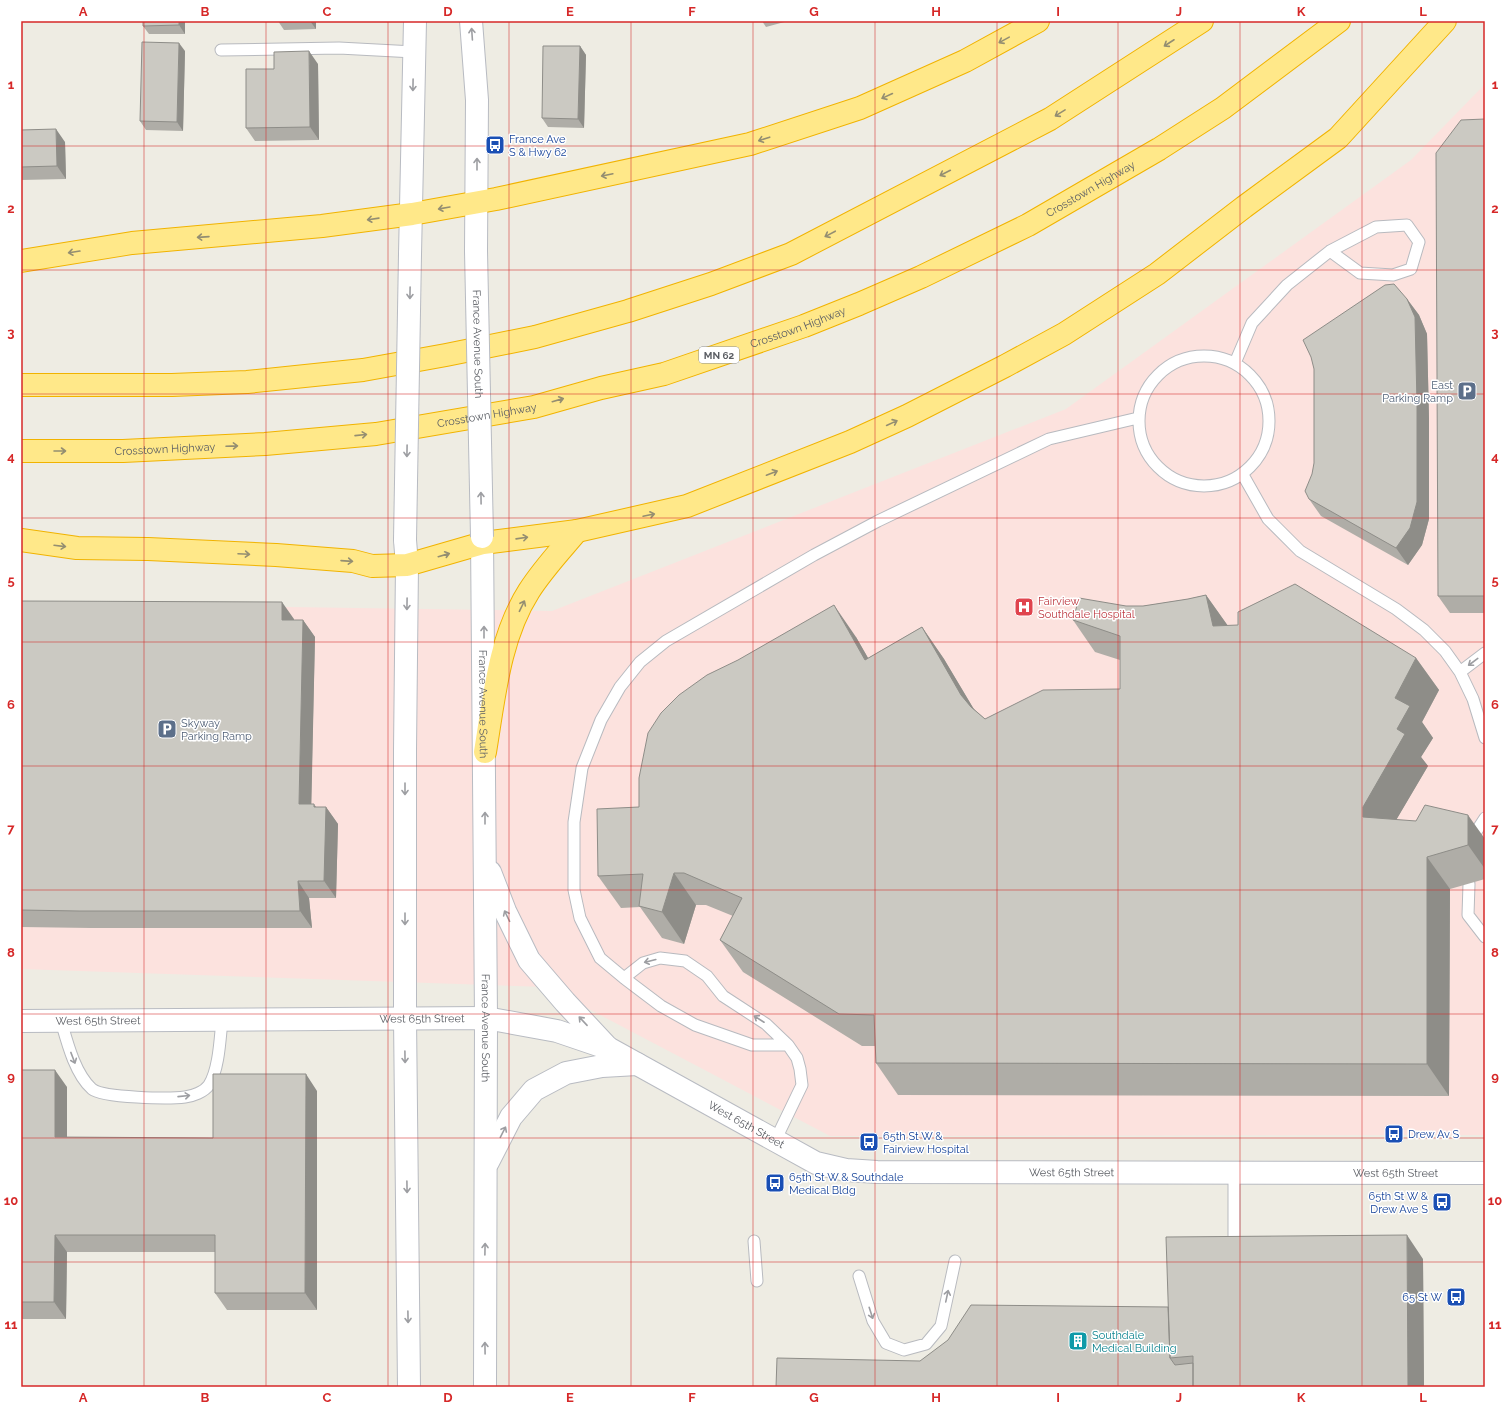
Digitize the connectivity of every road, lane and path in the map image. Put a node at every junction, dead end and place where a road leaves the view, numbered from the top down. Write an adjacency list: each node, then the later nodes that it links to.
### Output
1 (415, 21): 8 (main road)
2 (472, 21): 9 (main road, France Avenue South, one-way to 2)
3 (1038, 21): 9 (highway, one-way to 9)
4 (1202, 21): 14 (highway, one-way to 14)
5 (1339, 21): 16 (highway, Crosstown Highway / MN 62, one-way to 5)
6 (1445, 21): 18 (highway, one-way to 6)
7 (221, 50): 8 (lane)
8 (414, 52): 10 (main road, one-way to 10)
9 (477, 203): 10 (highway, one-way to 10); 20 (main road, France Avenue South, one-way to 9, bridge)
10 (412, 214): 12 (highway, one-way to 12); 21 (main road, one-way to 21, bridge)
11 (1330, 251): 11 (lane); 13 (lane)
12 (21, 261)
13 (1235, 363): 15 (lane); 17 (lane)
14 (21, 385)
15 (1138, 418): 17 (lane); 31 (lane)
16 (21, 451)
17 (1243, 475): 23 (lane)
18 (577, 531): 20 (highway, one-way to 18); 25 (highway, one-way to 18)
19 (21, 540): 21 (highway, one-way to 21)
20 (483, 540): 21 (highway, one-way to 20); 25 (main road, France Avenue South, one-way to 20)
21 (407, 565): 32 (main road, one-way to 32)
22 (1485, 653): 23 (lane, one-way to 23)
23 (1460, 672): 24 (lane)
24 (1485, 738)
25 (485, 752): 28 (main road, France Avenue South, one-way to 25)
26 (1485, 818): 27 (lane)
27 (1469, 842)
28 (485, 857): 33 (main road, France Avenue South); 38 (main road, one-way to 28)
29 (1468, 884): 30 (lane)
30 (1485, 937)
31 (624, 978): 37 (lane); 37 (lane, one-way to 31)
32 (405, 1018): 33 (main road, West 65th Street); 34 (main road, West 65th Street); 49 (main road, one-way to 49)
33 (486, 1018): 38 (main road, West 65th Street); 41 (main road, France Avenue South)
34 (222, 1020): 36 (main road, West 65th Street); 36 (lane, one-way to 34)
35 (21, 1021): 36 (main road, West 65th Street)
36 (61, 1021)
37 (788, 1045): 40 (lane)
38 (610, 1049): 39 (main road, West 65th Street)
39 (637, 1064): 40 (main road, West 65th Street); 41 (main road, one-way to 39)
40 (776, 1141): 42 (main road, West 65th Street)
41 (486, 1167): 50 (main road, France Avenue South, one-way to 41)
42 (1234, 1173): 43 (main road, West 65th Street); 45 (lane)
43 (1485, 1173)
44 (754, 1242): 48 (lane)
45 (1234, 1242)
46 (955, 1261): 47 (lane, one-way to 46)
47 (859, 1276)
48 (757, 1280)
49 (409, 1387)
50 (485, 1387)

